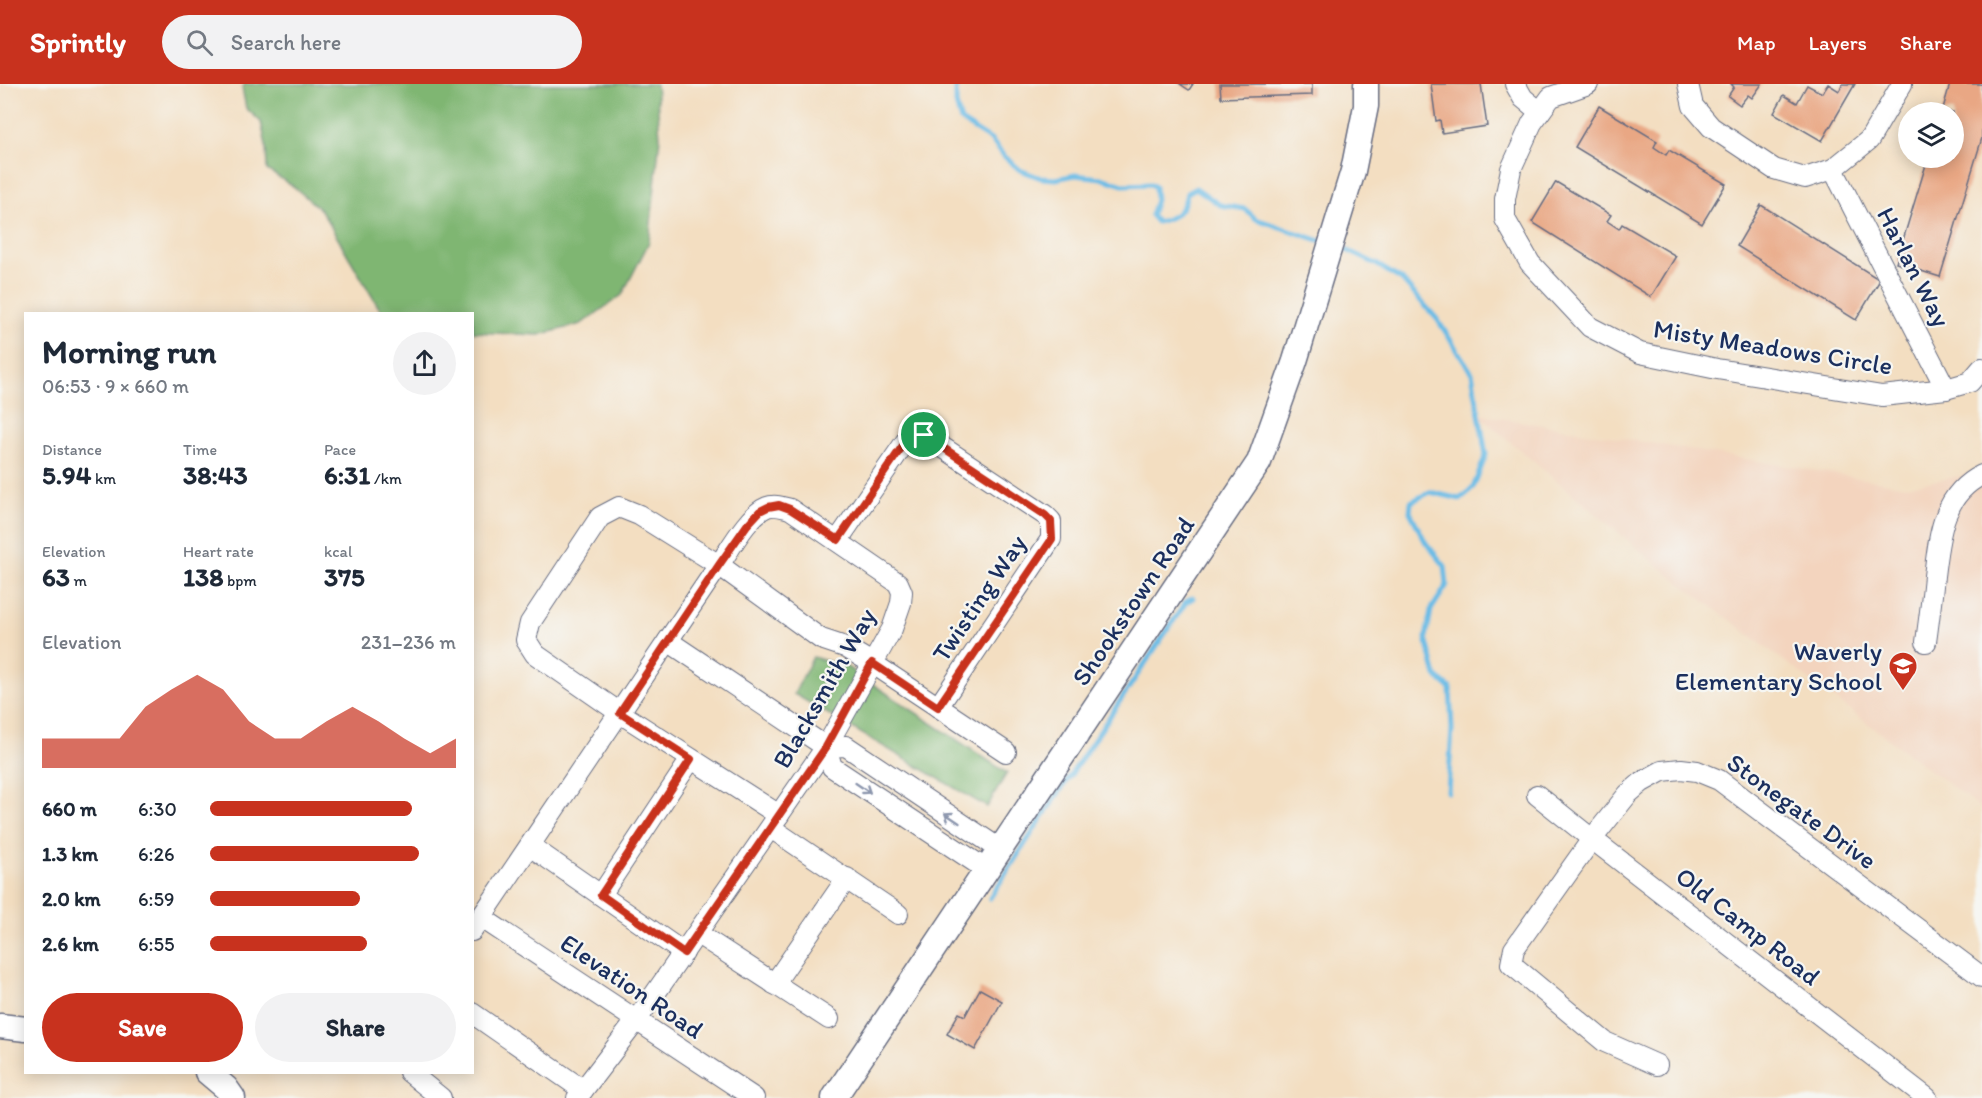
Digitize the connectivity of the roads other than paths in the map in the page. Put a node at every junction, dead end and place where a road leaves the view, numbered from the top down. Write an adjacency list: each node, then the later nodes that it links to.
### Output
1 (1366, 84): 26 (street, Shookstown Road)
2 (1515, 84): 7 (street)
3 (1588, 84): 6 (street, Misty Meadows Circle)
4 (1688, 84): 8 (street)
5 (1902, 84): 8 (street)
6 (1564, 88): 7 (street, Misty Meadows Circle)
7 (1540, 112): 10 (street, Misty Meadows Circle)
8 (1833, 169): 10 (street, Harlan Way)
9 (1982, 368): 10 (street, Misty Meadows Circle)
10 (1946, 389)
11 (1982, 475): 15 (street)
12 (838, 540): 13 (street, Blacksmith Way); 16 (street, Blacksmith Way); 17 (street, Twisting Way)
13 (719, 565): 14 (street, Blacksmith Way); 16 (street); 18 (street)
14 (668, 641): 18 (street, Blacksmith Way); 19 (street)
15 (1926, 642)
16 (872, 663): 17 (street); 19 (street, Blacksmith Way)
17 (938, 707): 20 (street)
18 (620, 713): 21 (street); 25 (street, Blacksmith Way)
19 (826, 747): 23 (street, Blacksmith Way); 26 (street, one-way to 19); 27 (street, one-way to 27)
20 (1006, 752)
21 (691, 759): 23 (street); 29 (street)
22 (1537, 795): 24 (street, Old Camp Road)
23 (775, 822): 28 (street); 32 (street, Blacksmith Way)
24 (1592, 839): 34 (street, Stonegate Drive); 41 (street, Stonegate Drive); 45 (street, Old Camp Road)
25 (530, 846): 29 (street); 31 (street, Blacksmith Way)
26 (1001, 850): 27 (street, Shookstown Road)
27 (987, 870): 49 (street, Shookstown Road)
28 (847, 878): 30 (street); 35 (street)
29 (601, 895): 33 (street)
30 (898, 914)
31 (477, 924): 38 (street, Elevation Road)
32 (698, 934): 33 (street, Blacksmith Way); 35 (street)
33 (684, 953): 38 (street, Blacksmith Way)
34 (1982, 977)
35 (774, 984): 37 (street)
36 (474, 1014): 44 (street)
37 (829, 1019)
38 (636, 1021): 44 (street, Blacksmith Way); 48 (street, Elevation Road)
39 (0, 1026): 40 (street)
40 (24, 1029)
41 (1657, 1065)
42 (209, 1074): 46 (street)
43 (411, 1074): 47 (street)
44 (580, 1094)
45 (1922, 1097)
46 (233, 1098)
47 (441, 1098)
48 (753, 1098)
49 (834, 1098)

